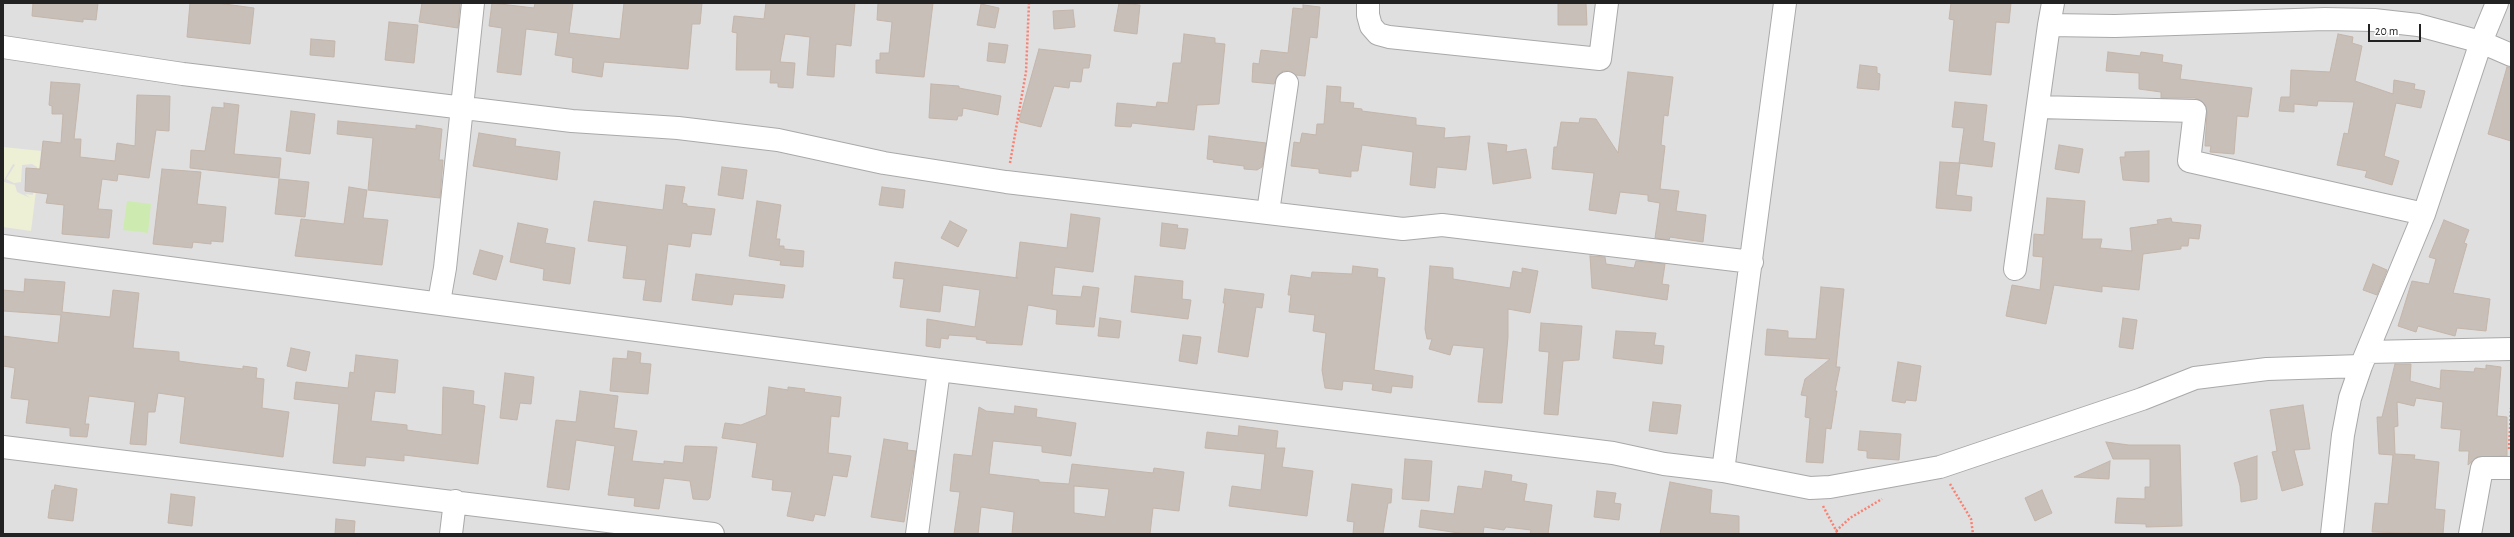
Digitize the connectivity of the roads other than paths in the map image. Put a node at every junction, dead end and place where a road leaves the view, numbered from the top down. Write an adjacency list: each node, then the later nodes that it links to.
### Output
1 (473, 3): 12 (street)
2 (1368, 3): 3 (street)
3 (1607, 3)
4 (1785, 3): 17 (street)
5 (2053, 3): 7 (street)
6 (2497, 3): 8 (street)
7 (2049, 25): 8 (street); 13 (street)
8 (2481, 42): 10 (street); 15 (street)
9 (3, 47): 12 (street)
10 (2511, 55)
11 (1287, 83): 14 (street)
12 (462, 108): 14 (street); 19 (street)
13 (2038, 108): 15 (street); 18 (street)
14 (1268, 212): 17 (street)
15 (2424, 214): 21 (street)
16 (3, 246): 19 (street)
17 (1752, 262): 25 (street)
18 (2015, 268)
19 (439, 302): 22 (street)
20 (2511, 349): 21 (street)
21 (2364, 359): 25 (street); 30 (street)
22 (939, 370): 25 (street); 29 (street)
23 (3, 447): 26 (street)
24 (2510, 468): 31 (street)
25 (1723, 471)
26 (455, 501): 27 (street); 28 (street)
27 (451, 534)
28 (713, 534)
29 (918, 534)
30 (2332, 534)
31 (2470, 534)

